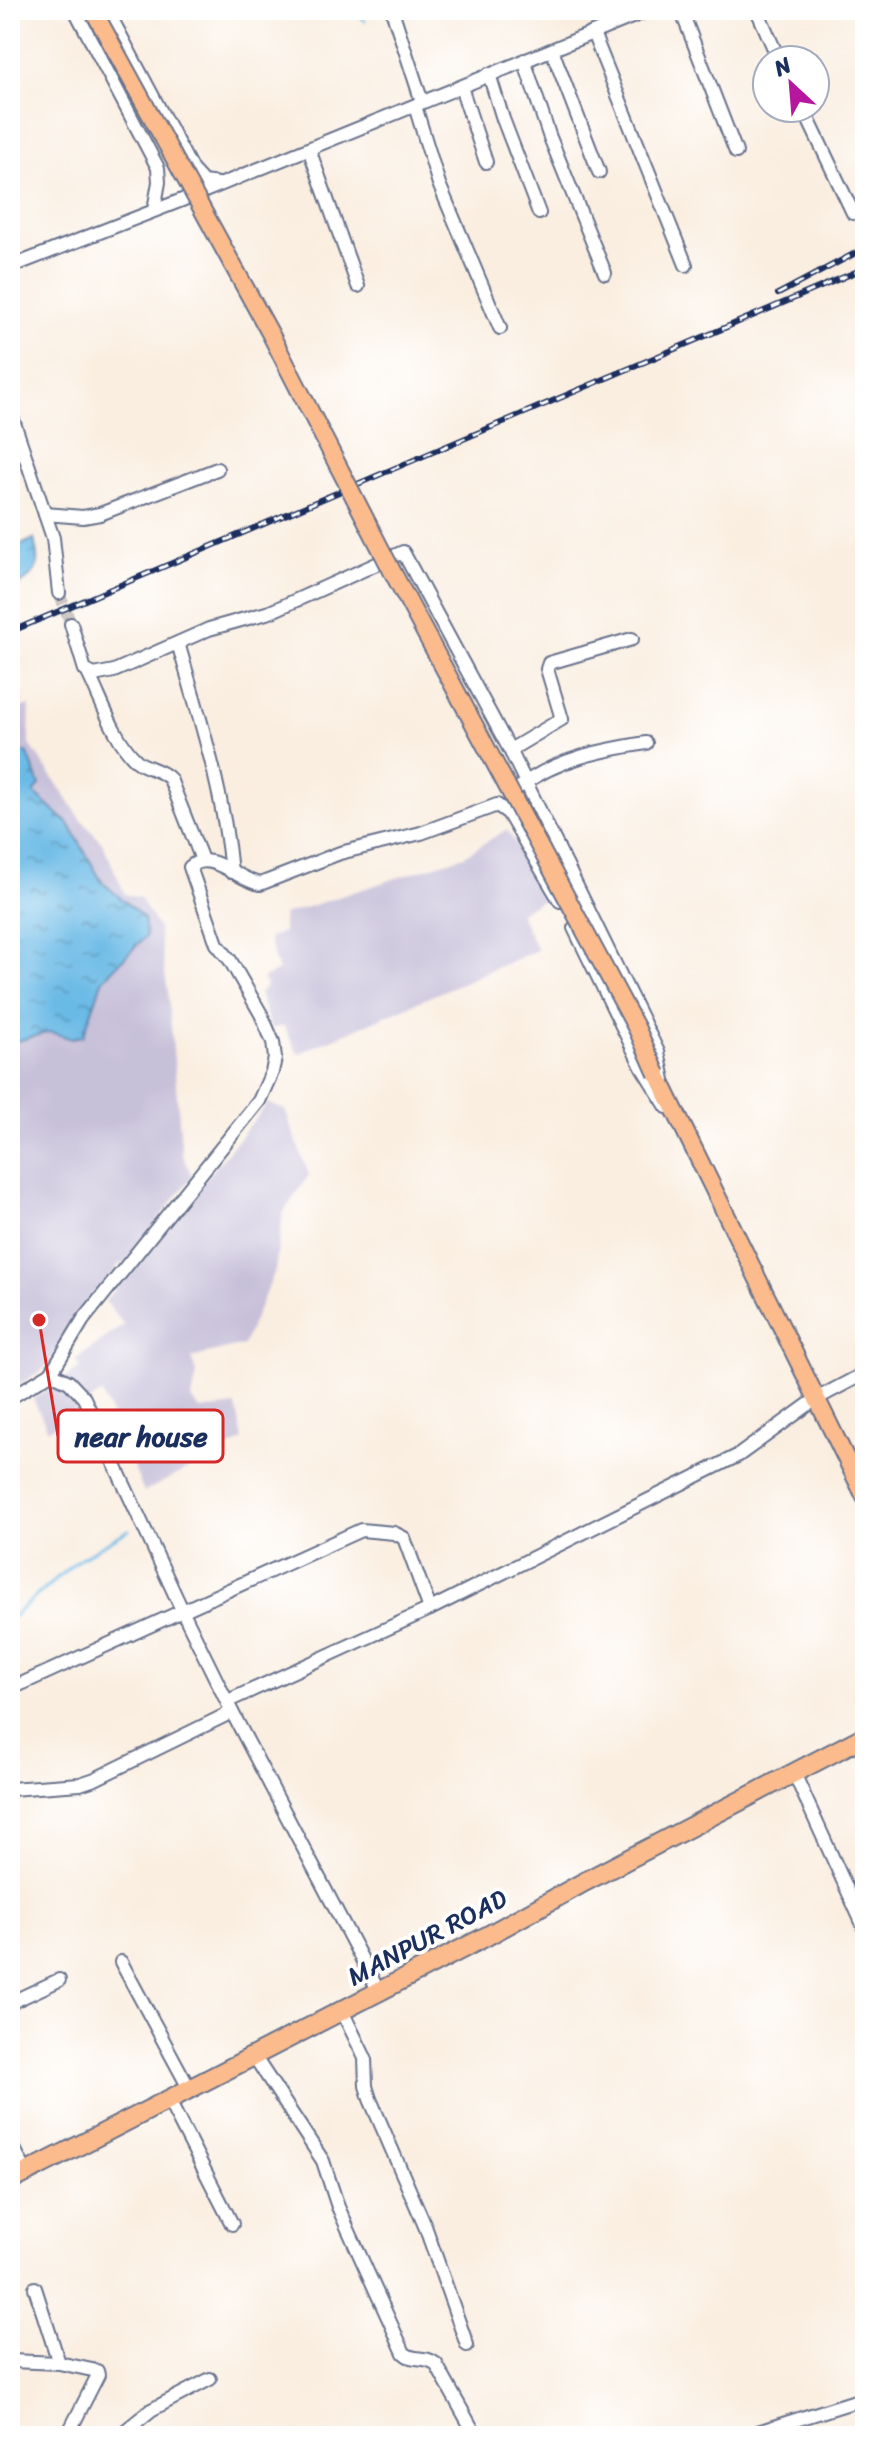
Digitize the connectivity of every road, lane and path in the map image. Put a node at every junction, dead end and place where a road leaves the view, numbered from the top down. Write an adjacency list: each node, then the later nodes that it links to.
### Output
1 (75, 10): 22 (street)
2 (93, 10): 21 (main road, bridge)
3 (107, 10): 20 (street)
4 (392, 10): 14 (street)
5 (649, 10): 8 (street)
6 (681, 10): 17 (street)
7 (757, 10): 9 (street)
8 (593, 33): 10 (street); 25 (street)
9 (772, 44)
10 (552, 50): 11 (street); 19 (street)
11 (524, 60): 12 (street); 27 (street)
12 (489, 74): 13 (street); 23 (street)
13 (461, 87): 14 (street); 18 (street)
14 (418, 104): 16 (street); 29 (street)
15 (811, 124): 24 (street)
16 (309, 149): 20 (street); 28 (street)
17 (736, 152)
18 (486, 162)
19 (599, 172)
20 (220, 185): 21 (street)
21 (195, 195): 22 (street); 44 (main road, bridge)
22 (154, 210): 26 (street)
23 (539, 213)
24 (853, 213)
25 (686, 265)
26 (10, 267)
27 (605, 273)
28 (358, 286)
29 (500, 328)
30 (10, 411): 32 (street)
31 (217, 469): 32 (street)
32 (45, 514): 33 (street)
33 (59, 593)
34 (71, 624): 37 (street)
35 (632, 639): 39 (street)
36 (178, 643): 37 (street); 39 (street); 43 (street)
37 (88, 673): 42 (street)
38 (646, 743): 40 (street)
39 (512, 754): 40 (street)
40 (525, 782): 41 (street); 44 (street)
41 (497, 805): 43 (street); 45 (street)
42 (202, 860): 43 (street); 46 (street)
43 (231, 872)
44 (661, 1081): 45 (main road)
45 (678, 1120): 49 (main road)
46 (51, 1373): 48 (street); 52 (street)
47 (865, 1373): 49 (street)
48 (10, 1398)
49 (816, 1399): 50 (main road); 51 (street)
50 (865, 1497)
51 (430, 1609): 52 (street); 54 (street)
52 (183, 1612): 53 (street); 54 (street)
53 (10, 1689)
54 (230, 1707): 57 (street); 61 (street)
55 (865, 1736): 56 (highway, MANPUR ROAD)
56 (794, 1773): 58 (street); 61 (highway, MANPUR ROAD)
57 (10, 1789)
58 (865, 1929)
59 (121, 1962): 65 (street)
60 (59, 1980): 62 (street)
61 (379, 1992): 63 (highway, MANPUR ROAD)
62 (10, 2003)
63 (342, 2011): 64 (highway, MANPUR ROAD); 71 (street)
64 (254, 2056): 65 (highway, MANPUR ROAD); 78 (street)
65 (190, 2090): 66 (highway, MANPUR ROAD)
66 (169, 2101): 68 (highway, MANPUR ROAD); 69 (street)
67 (10, 2141): 68 (street)
68 (18, 2176)
69 (232, 2224)
70 (35, 2288): 73 (street)
71 (467, 2345)
72 (11, 2358): 73 (street)
73 (59, 2363): 76 (street)
74 (210, 2379): 77 (street)
75 (865, 2398): 79 (street)
76 (67, 2436)
77 (119, 2436)
78 (476, 2436)
79 (745, 2436)

